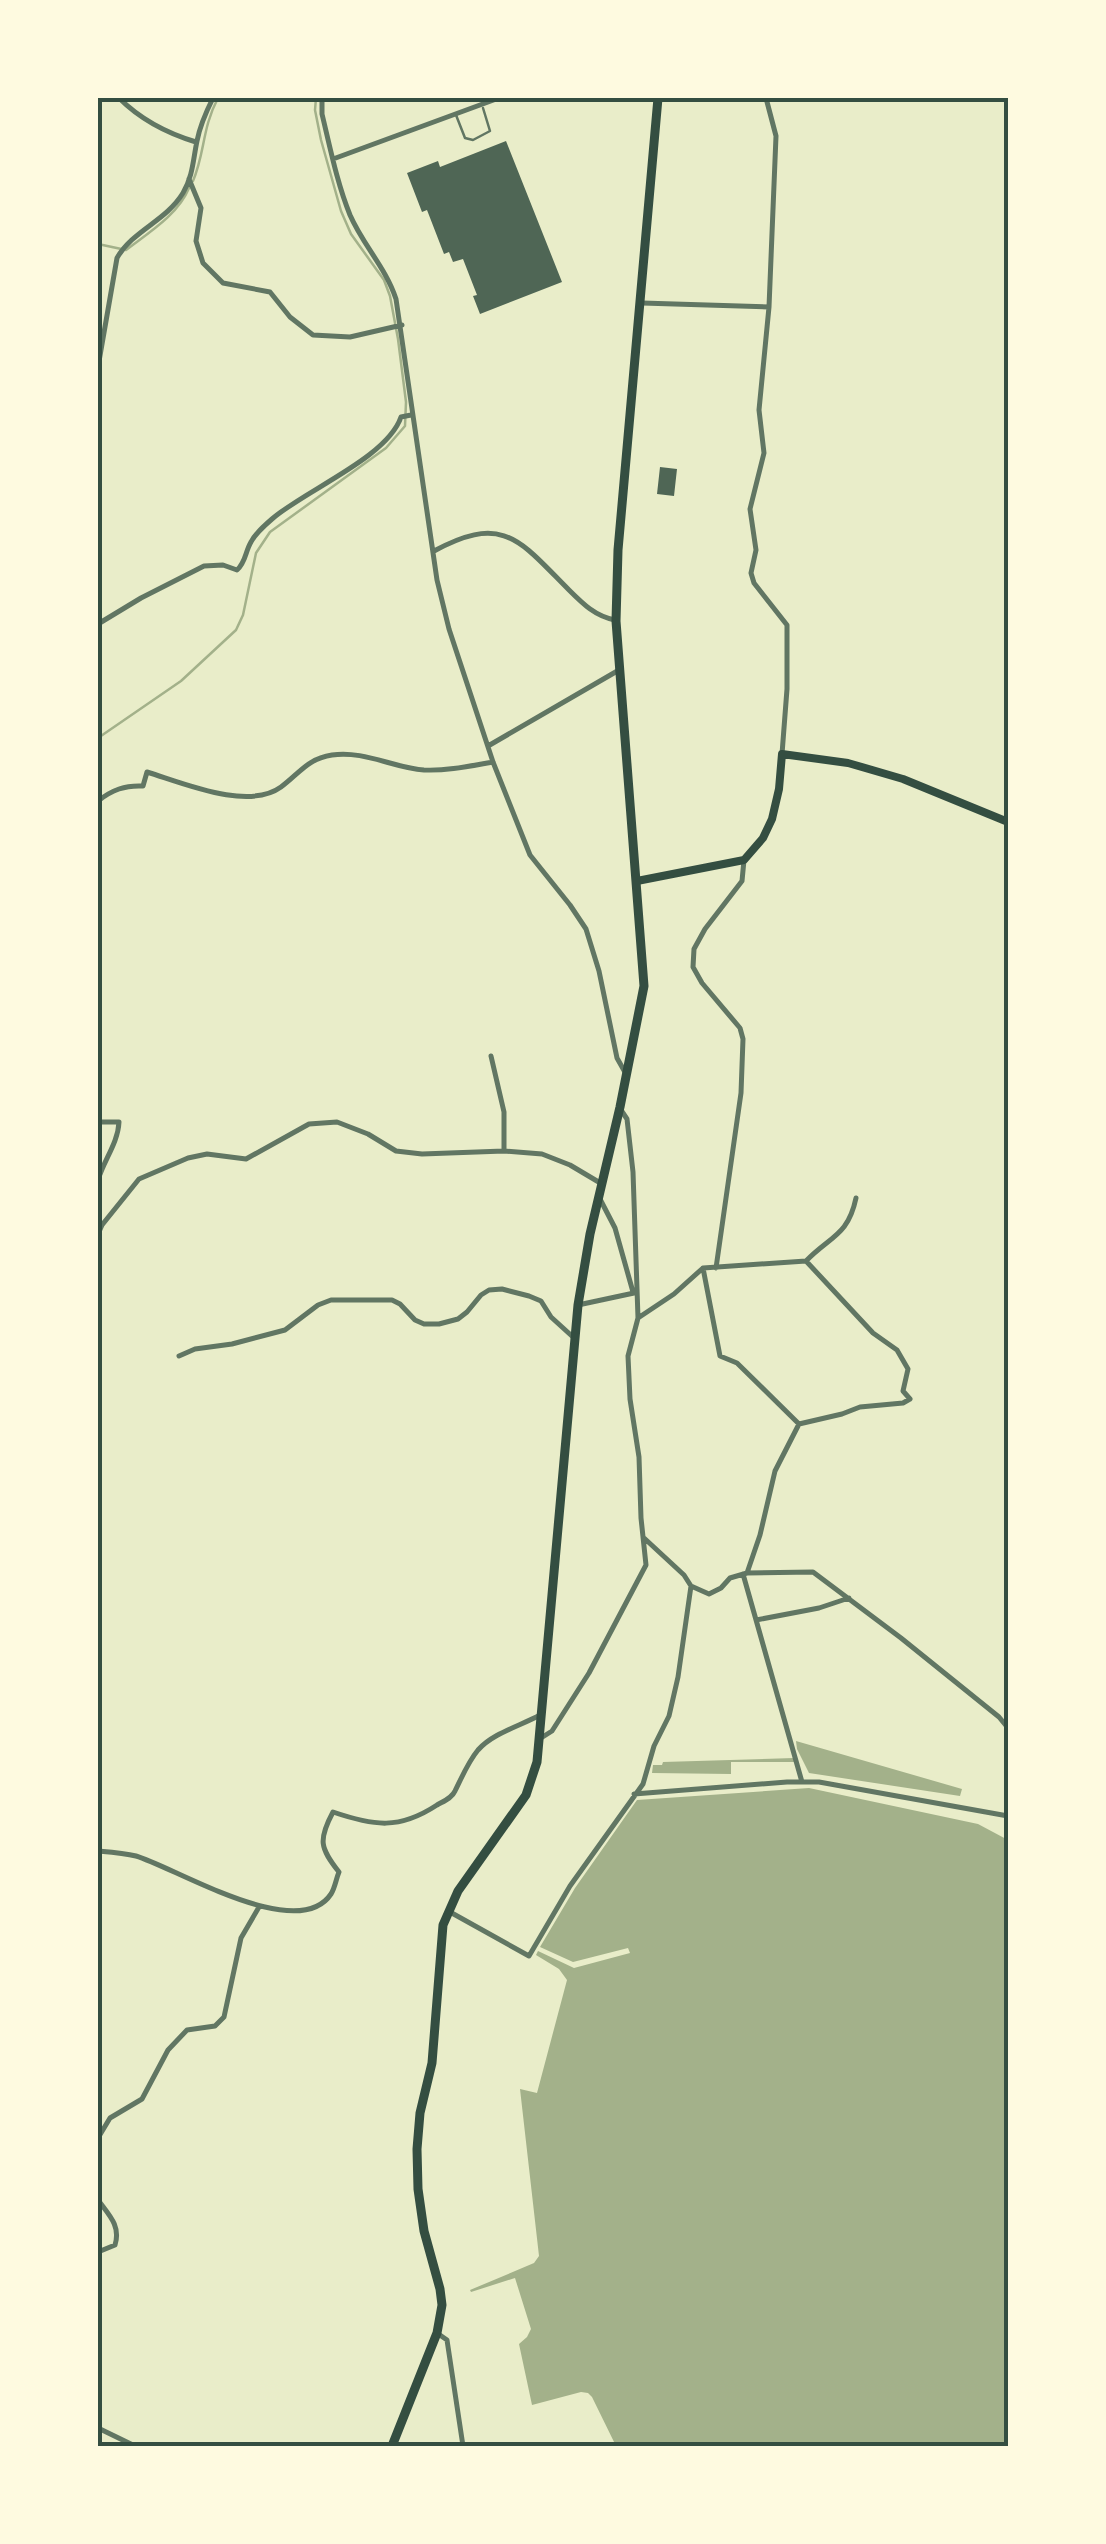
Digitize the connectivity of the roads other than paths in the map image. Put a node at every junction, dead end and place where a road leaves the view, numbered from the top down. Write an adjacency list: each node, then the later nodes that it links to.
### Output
1 (118, 98): 9 (street)
2 (213, 98): 9 (street)
3 (322, 98): 10 (street)
4 (499, 98): 7 (street)
5 (658, 98): 12 (main road)
6 (766, 98): 13 (street)
7 (481, 104): 8 (street); 8 (lane)
8 (456, 114): 10 (street)
9 (196, 142): 11 (street)
10 (332, 159): 14 (street)
11 (189, 179): 14 (street); 15 (street)
12 (640, 303): 13 (street); 18 (main road)
13 (769, 307): 22 (street)
14 (402, 325): 16 (street)
15 (98, 367)
16 (407, 416): 17 (street); 19 (street)
17 (434, 551): 18 (street); 21 (street)
18 (616, 620): 20 (main road)
19 (98, 624)
20 (619, 670): 21 (street); 27 (main road)
21 (488, 746): 23 (street)
22 (782, 754): 25 (main road); 26 (main road)
23 (493, 762): 24 (street); 29 (street)
24 (98, 801)
25 (1008, 822)
26 (744, 860): 27 (main road); 41 (street)
27 (637, 881): 29 (main road)
28 (491, 1056): 32 (street)
29 (626, 1074): 30 (main road)
30 (620, 1107): 34 (main road); 42 (street)
31 (98, 1122): 33 (street)
32 (504, 1151): 34 (street); 37 (street)
33 (98, 1180)
34 (602, 1184): 35 (main road)
35 (599, 1196): 42 (street); 43 (main road)
36 (856, 1198): 39 (street)
37 (100, 1223): 38 (street)
38 (98, 1234)
39 (806, 1261): 41 (street); 47 (street)
40 (703, 1268): 41 (street); 44 (street); 47 (street)
41 (716, 1268)
42 (635, 1293): 43 (street); 44 (street)
43 (578, 1305): 45 (main road)
44 (638, 1318): 48 (street)
45 (575, 1339): 46 (street); 53 (main road)
46 (179, 1356)
47 (800, 1424): 49 (street)
48 (644, 1538): 50 (street); 55 (street)
49 (745, 1573): 50 (street); 51 (street); 52 (street)
50 (691, 1586): 57 (street)
51 (850, 1598): 52 (street); 54 (street)
52 (756, 1620): 56 (street)
53 (540, 1715): 55 (main road); 60 (street)
54 (1008, 1728)
55 (539, 1739): 61 (main road)
56 (802, 1782): 57 (street); 58 (street)
57 (634, 1794): 61 (street)
58 (1008, 1816)
59 (98, 1851): 60 (street)
60 (259, 1907): 62 (street)
61 (448, 1911): 65 (main road)
62 (98, 2138)
63 (98, 2197): 64 (street)
64 (98, 2252)
65 (438, 2333): 68 (main road); 69 (street)
66 (98, 2428): 67 (street)
67 (136, 2446)
68 (392, 2446)
69 (463, 2446)

